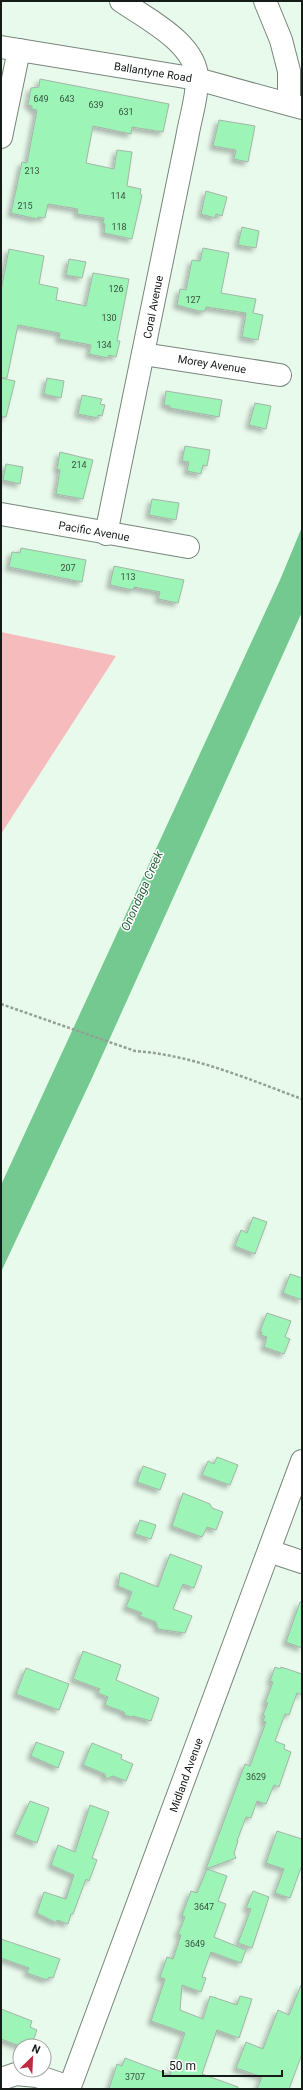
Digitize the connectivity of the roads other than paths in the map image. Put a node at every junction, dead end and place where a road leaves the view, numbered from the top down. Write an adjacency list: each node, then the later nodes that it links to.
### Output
1 (121, 1): 4 (street)
2 (265, 1): 5 (street)
3 (10, 49): 4 (street, Ballantyne Road); 6 (street)
4 (197, 79): 5 (street, Ballantyne Road); 7 (street, Coral Avenue)
5 (296, 105)
6 (1, 137)
7 (144, 354): 8 (street, Morey Avenue); 10 (street, Coral Avenue)
8 (280, 375)
9 (1, 514): 10 (street, Pacific Avenue)
10 (106, 534): 11 (street, Pacific Avenue)
11 (188, 547)
12 (302, 1461): 13 (street, Midland Avenue)
13 (270, 1551): 14 (street); 16 (street, Midland Avenue)
14 (302, 1562)
15 (6, 2073): 16 (street)
16 (69, 2088)

